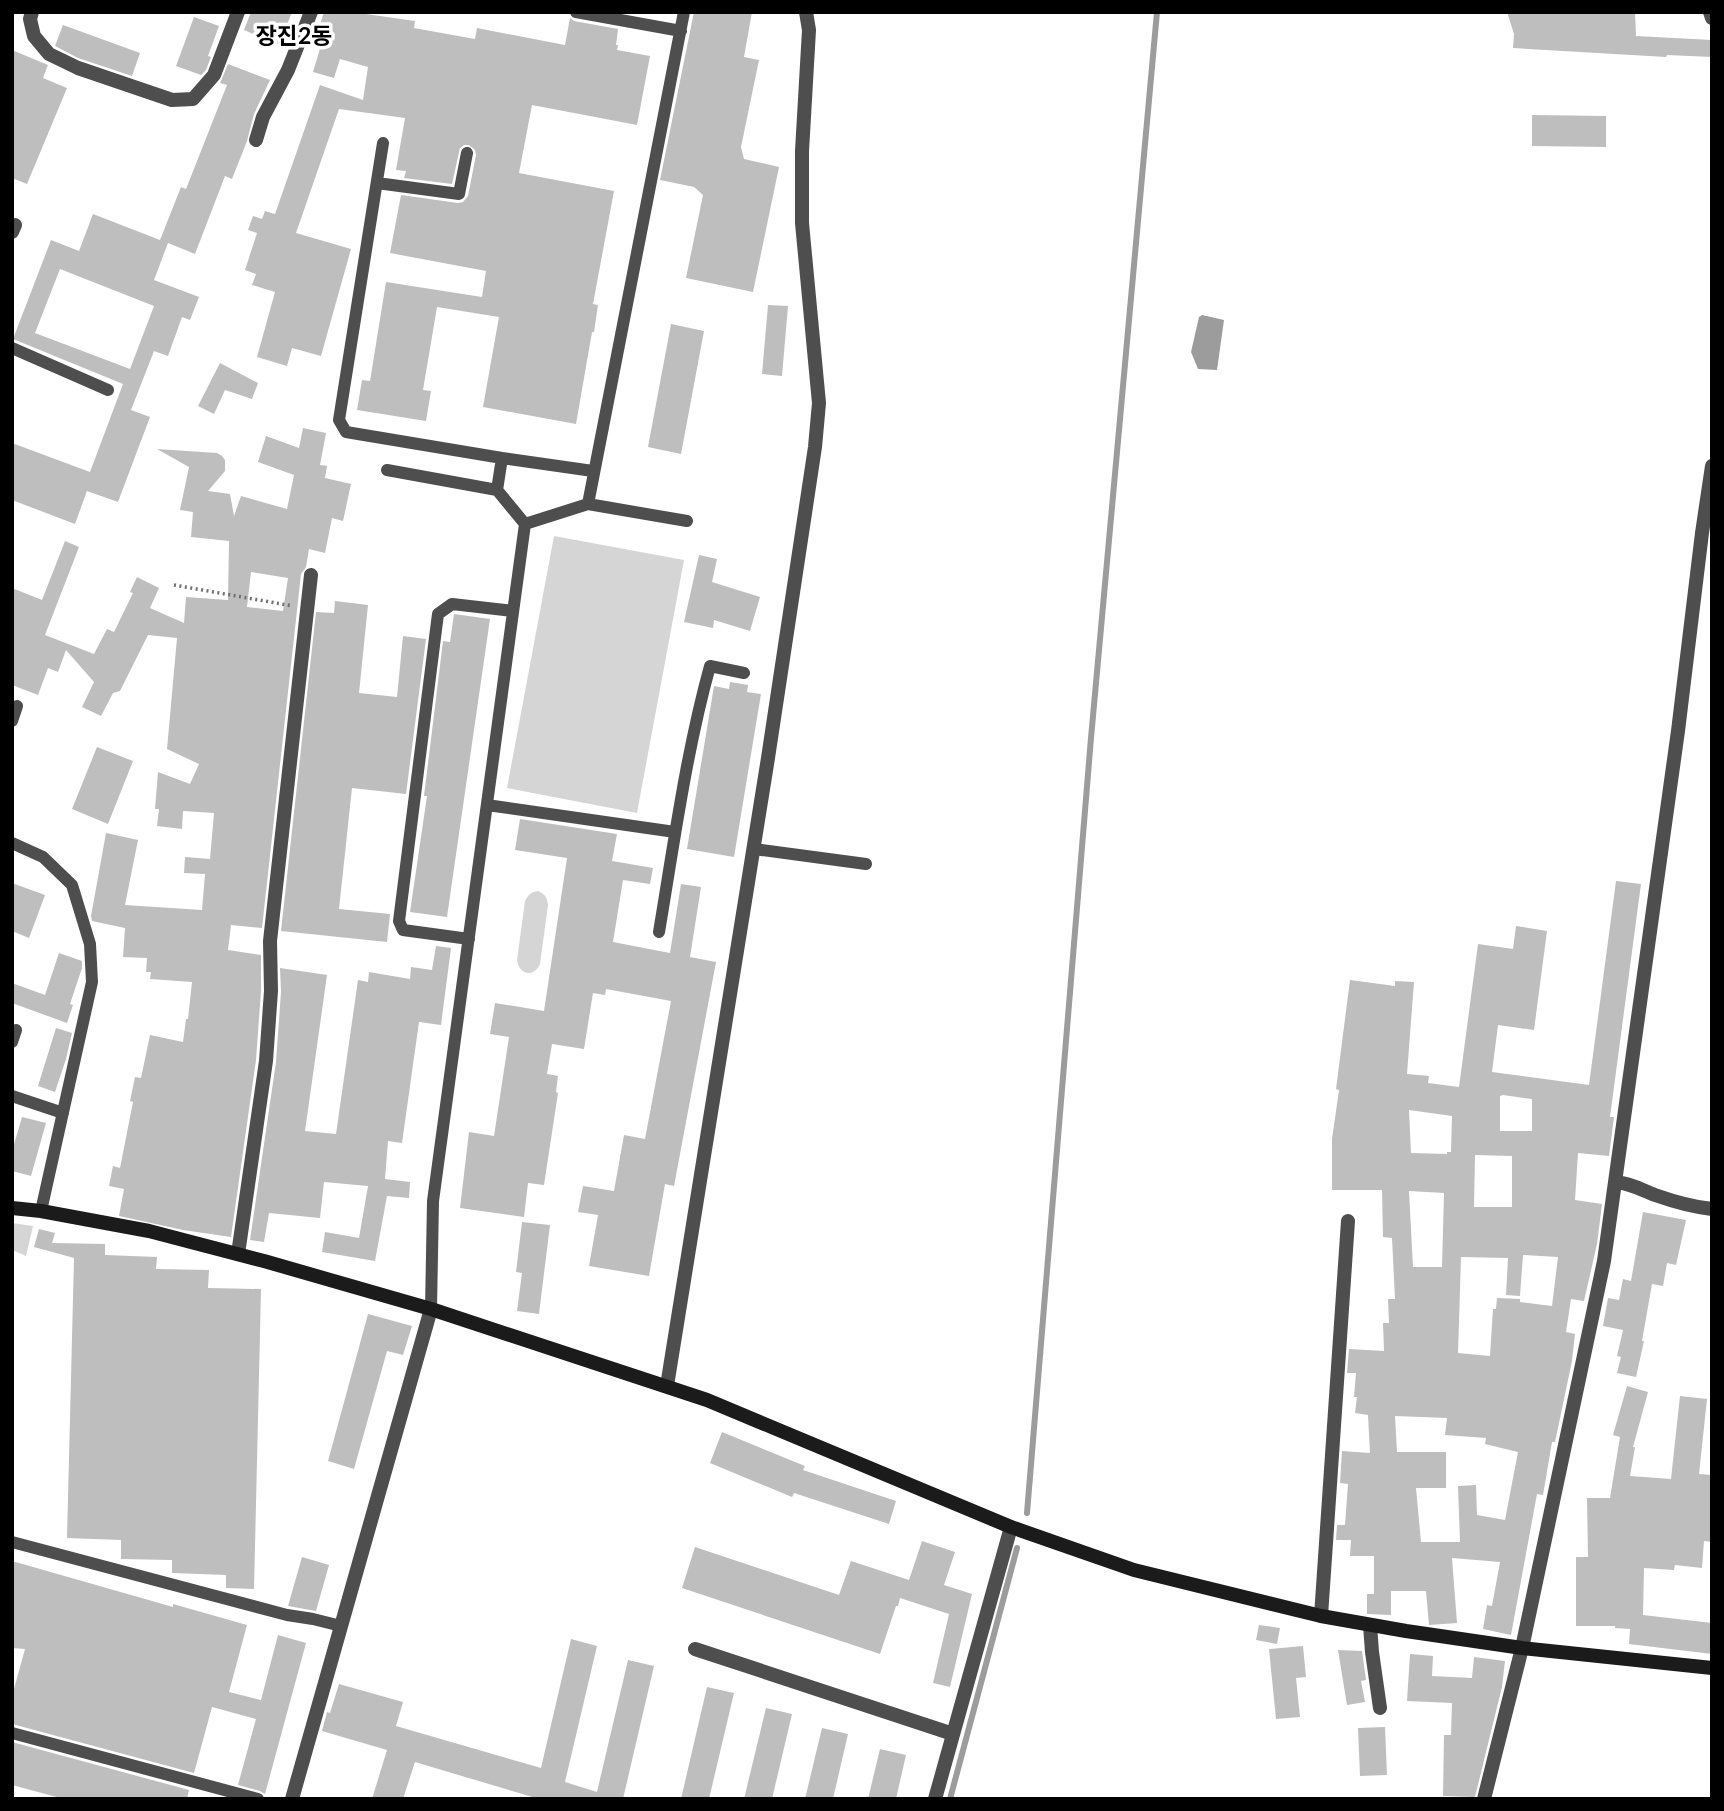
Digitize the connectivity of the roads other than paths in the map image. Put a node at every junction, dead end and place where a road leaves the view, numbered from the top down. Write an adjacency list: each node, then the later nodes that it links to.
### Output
1 (32, 12): 2 (street)
2 (238, 12)
3 (311, 12): 10 (street)
4 (576, 12): 9 (lane)
5 (684, 12): 9 (lane)
6 (806, 12): 32 (street)
7 (1710, 12): 8 (street)
8 (1712, 18)
9 (681, 31): 19 (lane)
10 (256, 140)
11 (383, 144): 13 (lane)
12 (467, 153): 13 (lane)
13 (377, 183): 16 (lane)
14 (12, 348): 15 (lane)
15 (108, 390)
16 (502, 458): 19 (lane); 20 (lane)
17 (1712, 466): 38 (street)
18 (387, 470): 20 (lane)
19 (593, 471): 21 (lane)
20 (497, 491): 23 (lane)
21 (588, 504): 22 (lane); 23 (lane)
22 (687, 521)
23 (525, 524): 25 (lane)
24 (311, 575): 43 (street)
25 (513, 611): 29 (lane); 35 (lane)
26 (744, 673): 30 (lane)
27 (17, 706): 28 (lane)
28 (12, 720)
29 (487, 805): 30 (lane); 35 (lane)
30 (675, 832): 34 (lane)
31 (12, 843): 37 (lane)
32 (754, 849): 33 (lane); 45 (street)
33 (866, 864)
34 (659, 932)
35 (469, 939): 44 (lane)
36 (12, 1096): 37 (lane)
37 (63, 1113): 41 (lane)
38 (1616, 1182): 40 (street); 51 (street)
39 (12, 1208): 41 (street)
40 (1712, 1209)
41 (41, 1211): 43 (street)
42 (1348, 1221): 48 (street)
43 (238, 1254): 44 (street)
44 (430, 1309): 45 (street); 50 (street)
45 (667, 1386): 46 (street)
46 (1011, 1527): 48 (street); 56 (street)
47 (12, 1542): 50 (lane)
48 (1321, 1616): 49 (street)
49 (1370, 1625): 51 (street); 54 (street)
50 (341, 1626): 58 (street)
51 (1522, 1648): 53 (street); 60 (street)
52 (695, 1649): 56 (street)
53 (1712, 1668)
54 (1380, 1708)
55 (12, 1732): 57 (lane)
56 (953, 1734): 59 (street)
57 (258, 1799)
58 (292, 1799)
59 (934, 1799)
60 (1485, 1799)

